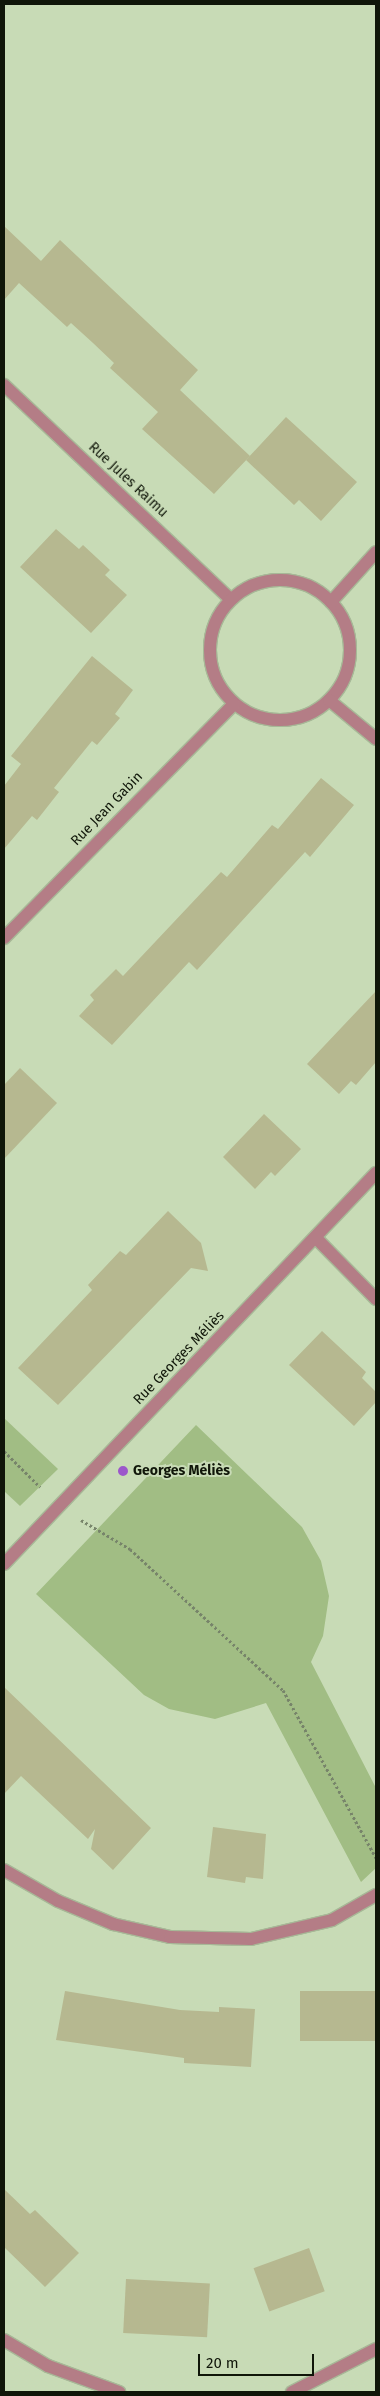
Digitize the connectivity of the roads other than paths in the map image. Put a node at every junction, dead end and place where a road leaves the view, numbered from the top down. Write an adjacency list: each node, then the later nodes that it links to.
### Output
1 (5, 387): 3 (street, Rue Jules Raimu)
2 (376, 552): 4 (street)
3 (230, 599): 4 (street); 6 (street)
4 (331, 602): 5 (street)
5 (329, 700): 6 (street); 7 (street)
6 (234, 704): 8 (street, Rue Jean Gabin)
7 (376, 739)
8 (4, 938)
9 (376, 1173): 10 (street, Rue Georges Méliès)
10 (316, 1238): 11 (street); 12 (street, Rue Georges Méliès)
11 (376, 1298)
12 (4, 1564)
13 (4, 1870): 14 (street)
14 (376, 1895)
15 (4, 2340): 17 (street)
16 (376, 2349): 18 (street)
17 (119, 2392)
18 (292, 2392)

